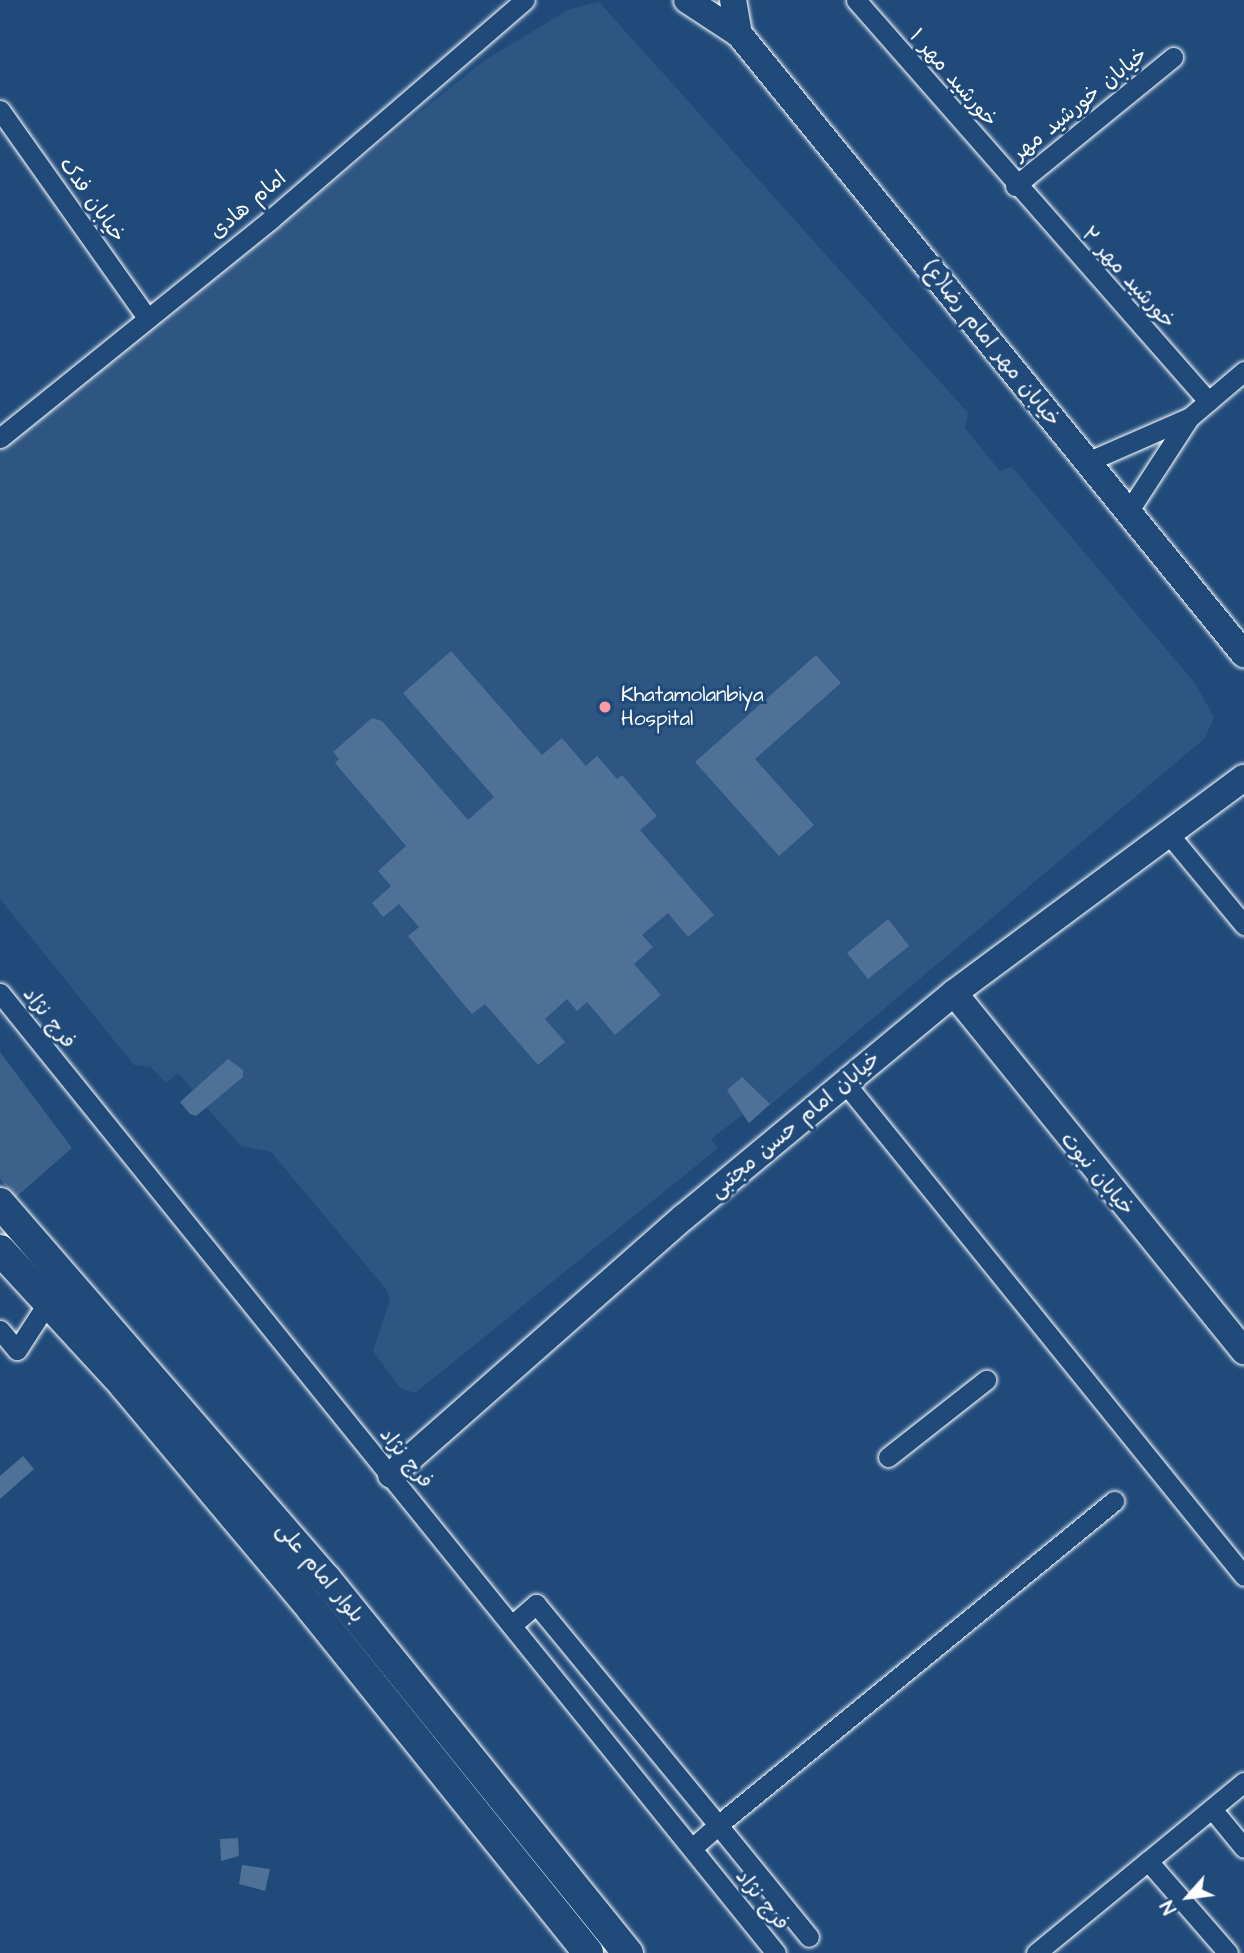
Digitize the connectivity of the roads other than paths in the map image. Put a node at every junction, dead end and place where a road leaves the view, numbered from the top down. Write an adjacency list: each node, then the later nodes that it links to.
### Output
1 (687, 0): 5 (street)
2 (733, 0): 5 (street)
3 (856, 0): 8 (street, خورشید مهر ۱)
4 (522, 1): 9 (street, امام هادی)
5 (739, 34): 14 (street, خیابان مهر امام رضا(ع))
6 (1173, 57): 8 (street, خیابان خورشید مهر)
7 (0, 110): 9 (street, خیابان فدک)
8 (1015, 186): 11 (street, خورشید مهر ۲)
9 (146, 316): 13 (street, امام هادی)
10 (1244, 371): 11 (street)
11 (1208, 401): 12 (street)
12 (1190, 417): 14 (street); 15 (street)
13 (0, 438)
14 (1087, 462): 15 (street, خیابان مهر امام رضا(ع))
15 (1128, 512): 16 (street, خیابان مهر امام رضا(ع))
16 (1244, 654)
17 (1244, 758): 19 (street, خیابان امام حسن مجتبی)
18 (1244, 778): 19 (street, خیابان امام حسن مجتبی)
19 (1216, 793): 20 (street, خیابان امام حسن مجتبی)
20 (1167, 832): 21 (street); 23 (street, خیابان امام حسن مجتبی)
21 (1244, 925)
22 (0, 993): 32 (street, فرج نژاد)
23 (954, 993): 24 (street, خیابان امام حسن مجتبی); 29 (street, خیابان نبوت)
24 (845, 1083): 32 (street, خیابان امام حسن مجتبی); 34 (street)
25 (6, 1223): 46 (main road, بلوار امام علی)
26 (0, 1250): 27 (main road, بلوار امام علی)
27 (48, 1302): 28 (street); 45 (main road, بلوار امام علی)
28 (0, 1330)
29 (1244, 1351)
30 (986, 1380): 31 (street)
31 (888, 1457)
32 (391, 1475): 35 (street, فرج نژاد)
33 (1114, 1501): 40 (street)
34 (1244, 1576)
35 (512, 1625): 36 (street); 37 (street, فرج نژاد)
36 (632, 1720): 37 (street); 40 (street)
37 (606, 1742): 41 (street, فرج نژاد)
38 (1244, 1782): 39 (street)
39 (1212, 1809): 42 (street); 43 (street)
40 (718, 1825): 41 (street); 44 (street)
41 (692, 1848): 47 (street, فرج نژاد)
42 (1244, 1848)
43 (1148, 1861): 48 (street); 49 (street)
44 (809, 1937)
45 (588, 1953)
46 (628, 1953)
47 (776, 1953)
48 (1035, 1953)
49 (1228, 1953)

